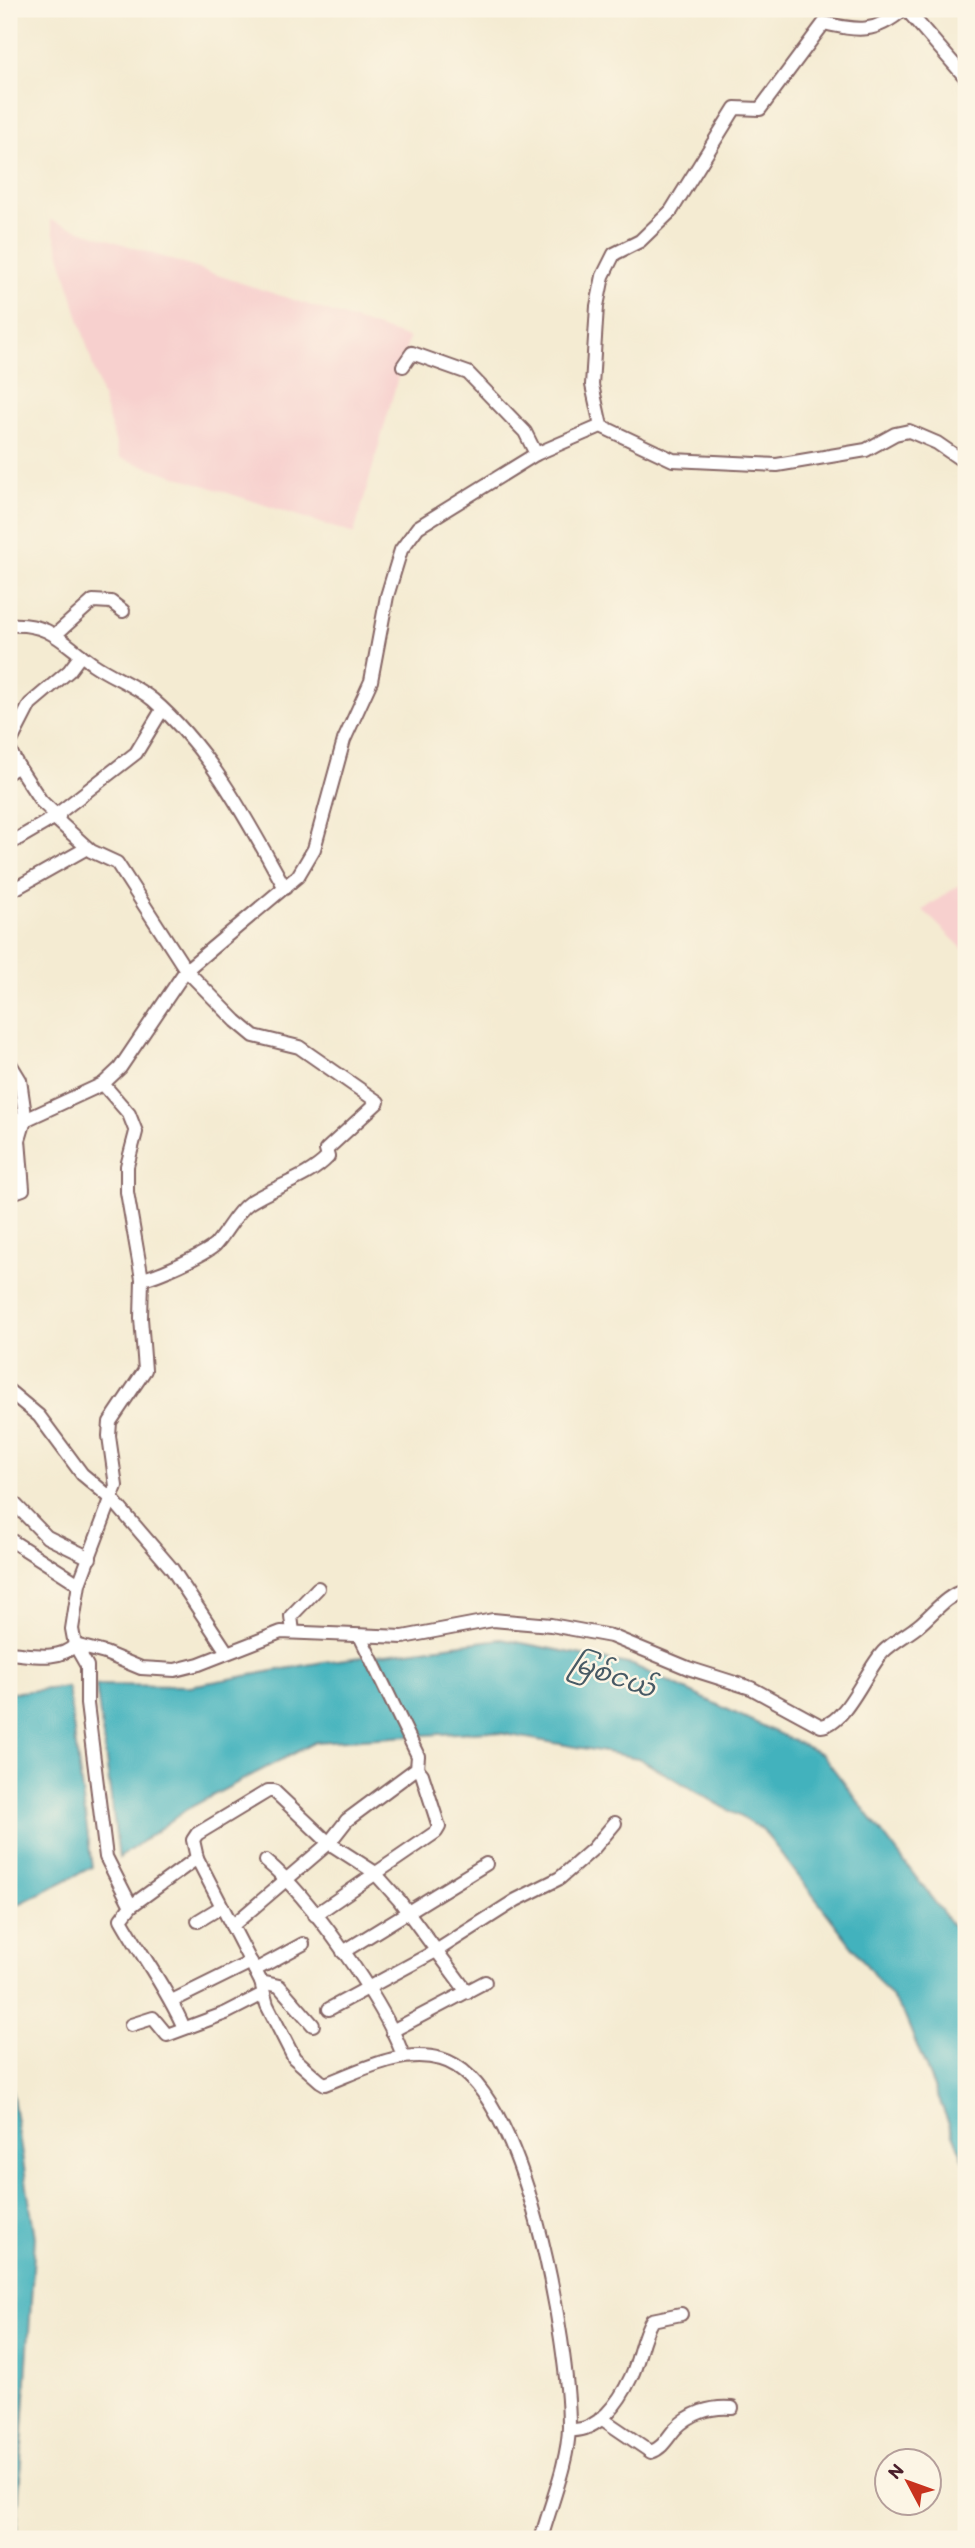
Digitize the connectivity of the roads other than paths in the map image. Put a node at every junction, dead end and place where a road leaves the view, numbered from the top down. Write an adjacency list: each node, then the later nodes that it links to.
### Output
1 (905, 9): 2 (street); 4 (street)
2 (966, 78)
3 (403, 366): 5 (street)
4 (601, 426): 5 (street); 6 (street)
5 (536, 454): 17 (street)
6 (966, 463)
7 (123, 611): 9 (street)
8 (9, 625): 9 (street)
9 (55, 635): 10 (street)
10 (81, 655): 11 (street); 12 (street)
11 (162, 710): 14 (street); 17 (street)
12 (9, 747): 13 (street)
13 (13, 769): 14 (street)
14 (57, 816): 15 (street); 16 (street)
15 (9, 844)
16 (87, 848): 18 (street); 19 (street)
17 (285, 888): 19 (street)
18 (9, 892)
19 (186, 970): 21 (street); 25 (street)
20 (9, 1062): 23 (street)
21 (103, 1084): 23 (street); 25 (street)
22 (9, 1118): 23 (street)
23 (25, 1120): 24 (street)
24 (9, 1194)
25 (142, 1279): 28 (street)
26 (9, 1391): 28 (street)
27 (9, 1498): 30 (street)
28 (113, 1499): 30 (street); 37 (street)
29 (9, 1539): 31 (street)
30 (90, 1558): 31 (street)
31 (79, 1584): 36 (street)
32 (318, 1588): 34 (street)
33 (966, 1590): 35 (street)
34 (293, 1632): 35 (street); 37 (street)
35 (363, 1642): 39 (street)
36 (75, 1645): 37 (street); 38 (street); 47 (street)
37 (227, 1652)
38 (9, 1653)
39 (418, 1762): 41 (street); 45 (street)
40 (615, 1823): 54 (street)
41 (329, 1843): 42 (street); 45 (street); 46 (street)
42 (197, 1858): 47 (street); 48 (street)
43 (267, 1861): 46 (street)
44 (486, 1864): 49 (street)
45 (374, 1872): 49 (street); 50 (street)
46 (287, 1878): 50 (street); 52 (street)
47 (131, 1906): 60 (street)
48 (221, 1907): 51 (street); 52 (street)
49 (406, 1910): 54 (street); 55 (street)
50 (315, 1915): 55 (street)
51 (198, 1921)
52 (232, 1926): 56 (street)
53 (303, 1944): 56 (street)
54 (436, 1951): 58 (street); 59 (street)
55 (342, 1952): 58 (street)
56 (258, 1977): 60 (street); 63 (street); 64 (street); 66 (street)
57 (485, 1982): 59 (street)
58 (367, 1989): 61 (street); 65 (street)
59 (467, 1992): 65 (street)
60 (172, 2001): 64 (street)
61 (329, 2008)
62 (131, 2025): 64 (street)
63 (313, 2025)
64 (184, 2028)
65 (393, 2031): 66 (street)
66 (403, 2056): 70 (street)
67 (681, 2314): 69 (street)
68 (732, 2408): 69 (street)
69 (601, 2418): 70 (street)
70 (569, 2430): 71 (street)
71 (541, 2539)

